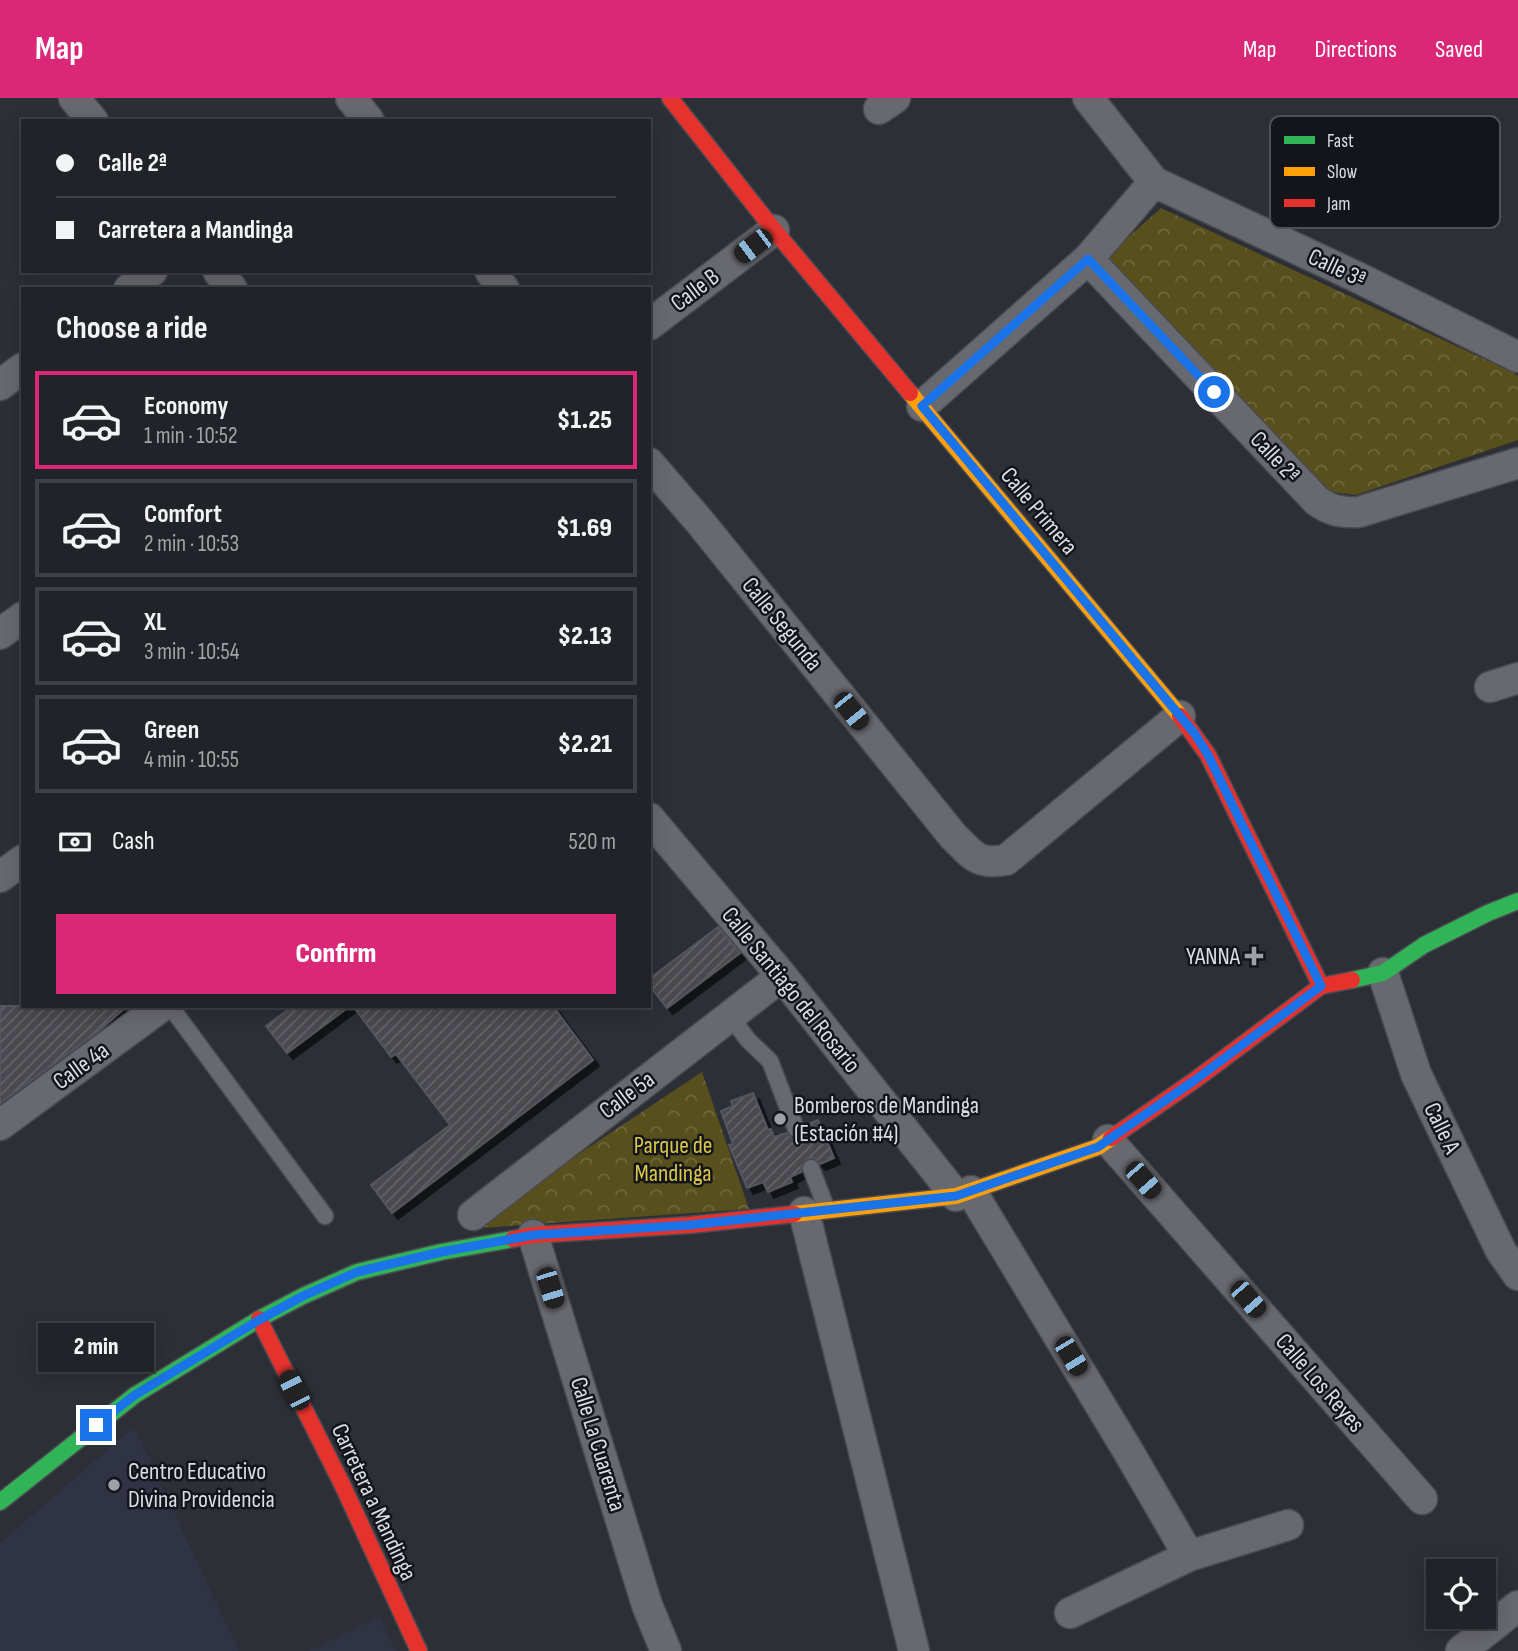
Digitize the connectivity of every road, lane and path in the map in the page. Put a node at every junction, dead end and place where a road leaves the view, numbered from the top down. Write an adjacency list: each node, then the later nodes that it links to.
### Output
1 (74, 98): 5 (street)
2 (351, 98): 6 (street)
3 (670, 98): 8 (street, Calle Primera)
4 (1088, 98): 7 (street)
5 (91, 119)
6 (367, 119)
7 (1154, 182): 9 (street); 17 (street, Calle 3ª)
8 (774, 230): 16 (street, Calle B); 20 (street, Calle Primera)
9 (1088, 259): 20 (street); 21 (street, Calle 2ª)
10 (149, 273): 13 (street)
11 (220, 273): 14 (street)
12 (492, 273): 15 (street)
13 (132, 287)
14 (230, 287)
15 (502, 287)
16 (651, 323)
17 (1518, 357)
18 (21, 369): 19 (street)
19 (0, 385)
20 (922, 406): 25 (street, Calle Primera)
21 (1518, 463)
22 (651, 465): 25 (street, Calle Segunda)
23 (21, 618): 24 (street)
24 (0, 634)
25 (1180, 716): 32 (street, Calle Primera)
26 (651, 820): 31 (street, Calle Santiago del Rosario)
27 (21, 861): 28 (street)
28 (0, 877)
29 (1518, 901): 30 (street)
30 (1383, 973): 32 (street); 45 (street, Calle A)
31 (782, 976): 35 (street, Calle 5a); 40 (street, Calle Santiago del Rosario)
32 (1321, 986): 38 (street)
33 (159, 1008): 36 (street, Calle 4a)
34 (171, 1008): 43 (lane)
35 (730, 1016): 37 (lane); 42 (street, Calle 5a)
36 (0, 1125)
37 (796, 1129)
38 (1108, 1140): 40 (street); 47 (street, Calle Los Reyes)
39 (811, 1168): 41 (lane)
40 (963, 1194): 41 (street); 50 (street, Calle Santiago del Rosario)
41 (816, 1211): 44 (street); 55 (street)
42 (472, 1215)
43 (325, 1216)
44 (533, 1235): 46 (street); 54 (street, Calle La Cuarenta)
45 (1518, 1275)
46 (259, 1320): 48 (street); 53 (street, Carretera a Mandinga)
47 (1422, 1499)
48 (0, 1502)
49 (1288, 1525): 50 (street)
50 (1189, 1556): 52 (street)
51 (1518, 1606): 56 (street)
52 (1070, 1613)
53 (419, 1651)
54 (666, 1651)
55 (914, 1651)
56 (1461, 1651)

